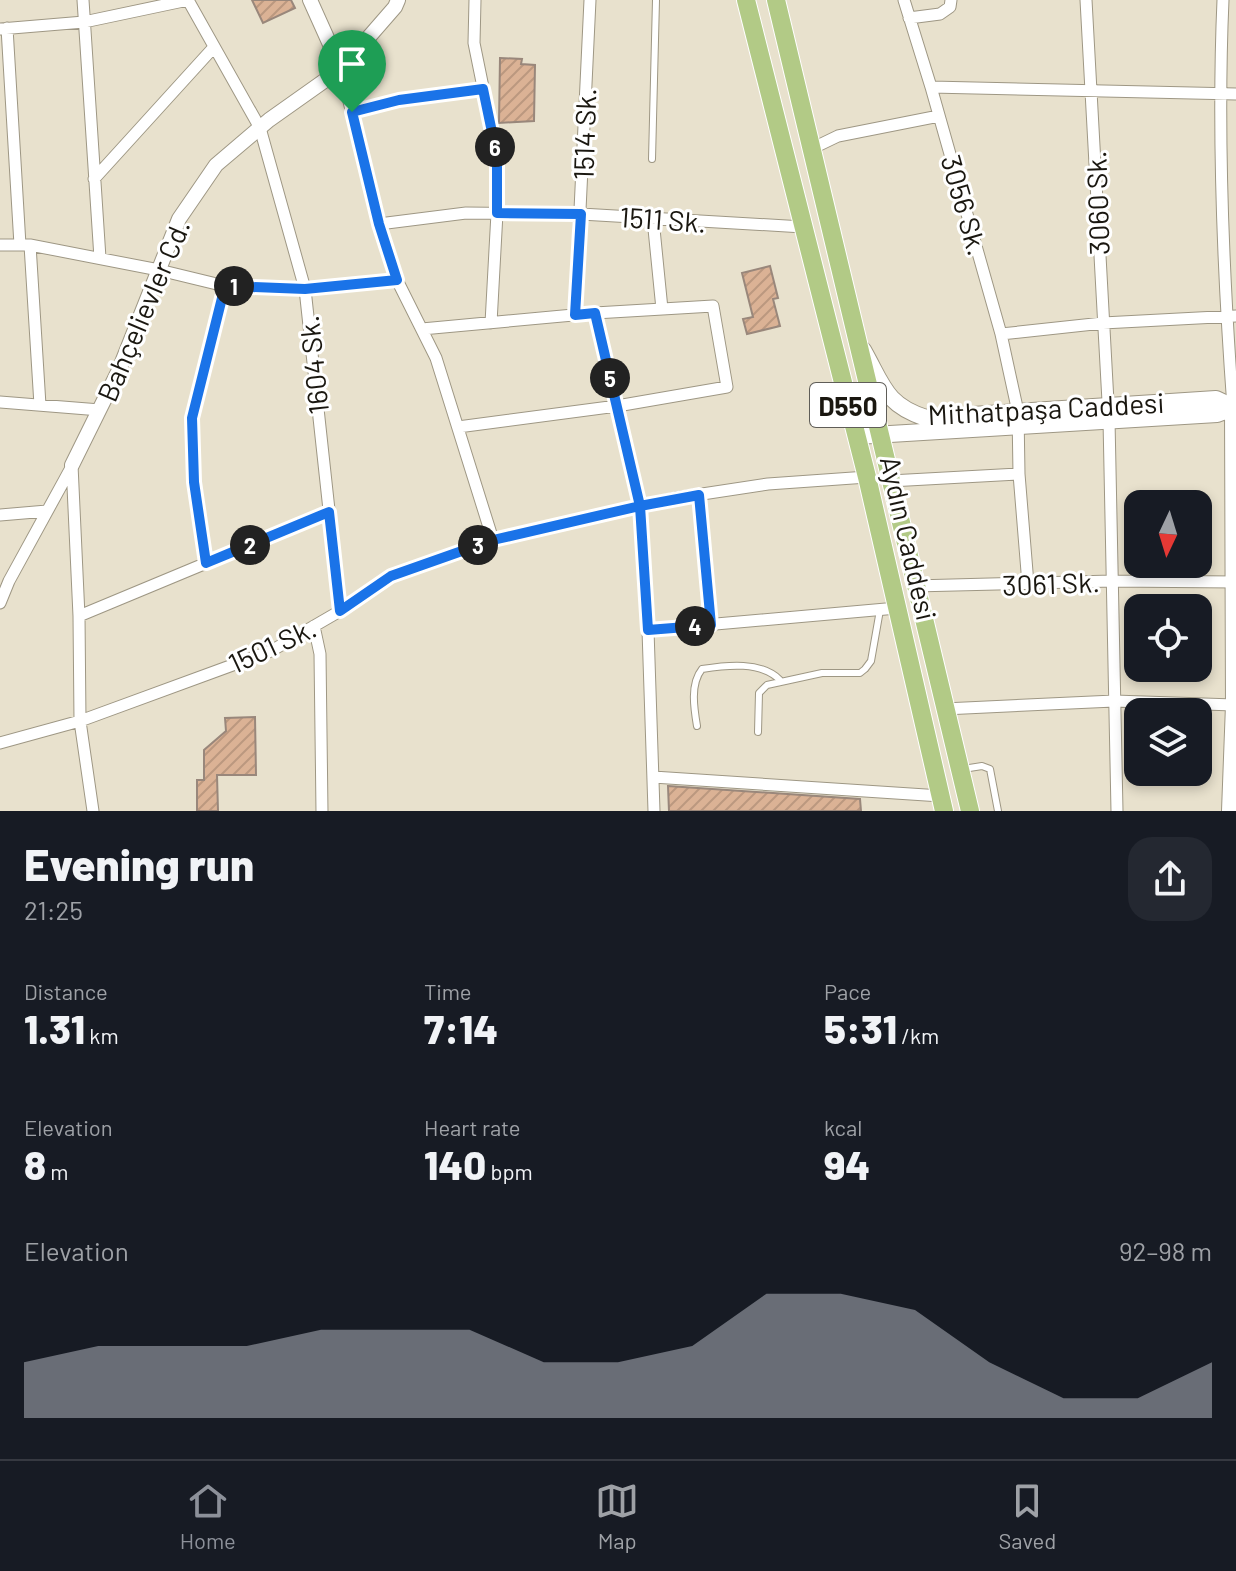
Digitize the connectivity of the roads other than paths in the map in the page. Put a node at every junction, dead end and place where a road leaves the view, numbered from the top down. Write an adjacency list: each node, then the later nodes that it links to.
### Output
1 (83, 0): 15 (street)
2 (188, 0): 15 (street); 17 (street, 1604 Sk.)
3 (310, 0): 18 (street)
4 (398, 0): 18 (street, Bahçelievler Cd.)
5 (475, 0): 20 (street)
6 (590, 0): 32 (street, 1514 Sk.)
7 (656, 0): 28 (lane)
8 (746, 0): 35 (highway, Aydın Caddesi / D550)
9 (776, 0): 27 (highway, Aydın Caddesi / D550)
10 (904, 0): 14 (street, 3056 Sk.)
11 (951, 0): 14 (street)
12 (1086, 0): 21 (street, 3060 Sk.)
13 (1223, 0): 22 (street)
14 (909, 18): 19 (street, 3056 Sk.)
15 (84, 22): 16 (street); 29 (street)
16 (3, 28): 37 (street)
17 (214, 47): 26 (street, 1604 Sk.); 29 (street)
18 (341, 69): 24 (street); 26 (street, Bahçelievler Cd.)
19 (931, 87): 21 (street); 25 (street, 3056 Sk.)
20 (483, 89): 24 (lane); 31 (street)
21 (1093, 91): 22 (street); 48 (street, 3060 Sk.)
22 (1220, 94): 23 (street); 30 (street)
23 (1236, 94)
24 (352, 112): 34 (street)
25 (939, 116): 27 (street); 51 (street, 3056 Sk.)
26 (260, 128): 39 (street, Bahçelievler Cd.); 42 (street, 1604 Sk.)
27 (811, 149): 50 (highway, Aydın Caddesi / D550)
28 (652, 159)
29 (94, 179): 38 (street)
30 (1230, 209): 46 (street)
31 (497, 213): 32 (street, 1511 Sk.); 34 (street, 1511 Sk.); 47 (street)
32 (581, 214): 33 (street, 1511 Sk.); 45 (street, 1514 Sk.)
33 (653, 219): 35 (street, 1511 Sk.); 43 (street)
34 (379, 224): 40 (street)
35 (803, 227): 61 (highway, Aydın Caddesi / D550)
36 (0, 245): 37 (street)
37 (25, 245): 38 (street); 53 (street)
38 (100, 258): 39 (street)
39 (159, 270): 41 (street); 56 (street, Bahçelievler Cd.)
40 (397, 280): 42 (street); 49 (street)
41 (225, 286): 42 (street); 73 (street)
42 (305, 289): 70 (street, 1604 Sk.)
43 (662, 309): 44 (street); 54 (street)
44 (595, 313): 45 (street); 54 (street)
45 (575, 315): 47 (street)
46 (1231, 316): 48 (street); 55 (street)
47 (491, 323): 49 (street)
48 (1103, 323): 51 (street); 57 (street, 3060 Sk.)
49 (422, 329): 59 (street)
50 (853, 331): 58 (main road, Mithatpaşa Caddesi); 60 (highway, Aydın Caddesi / D550)
51 (1001, 334): 58 (street, 3056 Sk.)
52 (0, 402): 53 (street)
53 (40, 405): 56 (street)
54 (617, 406): 59 (street); 68 (street)
55 (1234, 407): 57 (main road, Mithatpaşa Caddesi); 62 (main road)
56 (100, 410): 63 (street, Bahçelievler Cd.)
57 (1109, 413): 58 (main road, Mithatpaşa Caddesi); 74 (street, 3060 Sk.)
58 (1019, 419): 60 (main road, Mithatpaşa Caddesi); 64 (street, 3056 Sk.)
59 (458, 427): 72 (street)
60 (878, 435): 61 (main road, Mithatpaşa Caddesi); 66 (highway, Aydın Caddesi / D550)
61 (857, 436): 65 (highway, Aydın Caddesi / D550)
62 (1234, 453): 75 (main road)
63 (72, 465): 69 (street); 81 (street)
64 (1019, 474): 66 (street); 76 (street, 3056 Sk.)
65 (867, 477): 67 (street, 1501 Sk.); 79 (highway, Aydın Caddesi / D550)
66 (890, 481): 77 (highway, Aydın Caddesi / D550)
67 (699, 495): 68 (street, 1501 Sk.); 82 (street)
68 (640, 506): 72 (street, 1501 Sk.); 84 (street)
69 (47, 511): 71 (street); 78 (street)
70 (329, 512): 73 (street); 80 (street, 1604 Sk.)
71 (0, 515)
72 (493, 540): 80 (street, 1501 Sk.)
73 (206, 563): 81 (street)
74 (1112, 581): 75 (street, 3061 Sk.); 76 (street, 3061 Sk.); 87 (street, 3060 Sk.)
75 (1234, 582): 85 (main road)
76 (1028, 584): 77 (street, 3061 Sk.)
77 (914, 586): 89 (highway, Aydın Caddesi / D550)
78 (0, 603)
79 (889, 609): 82 (street); 86 (lane); 96 (highway, Aydın Caddesi / D550)
80 (340, 611): 83 (street, 1501 Sk.)
81 (79, 616): 90 (street)
82 (711, 625): 84 (street)
83 (314, 626): 90 (street, 1501 Sk.); 98 (street)
84 (648, 630): 95 (street)
85 (1235, 671): 88 (main road)
86 (780, 680): 91 (lane); 92 (lane)
87 (1114, 701): 88 (street); 89 (street); 102 (street, 3060 Sk.)
88 (1234, 705): 103 (main road)
89 (944, 709): 94 (highway, Aydın Caddesi / D550)
90 (80, 721): 93 (street, 1501 Sk.); 97 (street)
91 (697, 726)
92 (758, 732)
93 (0, 743)
94 (959, 770): 100 (highway, Aydın Caddesi / D550); 101 (lane)
95 (653, 777): 96 (street); 99 (street)
96 (943, 803)
97 (93, 811)
98 (322, 811)
99 (654, 811)
100 (970, 811)
101 (998, 811)
102 (1117, 811)
103 (1230, 811)

